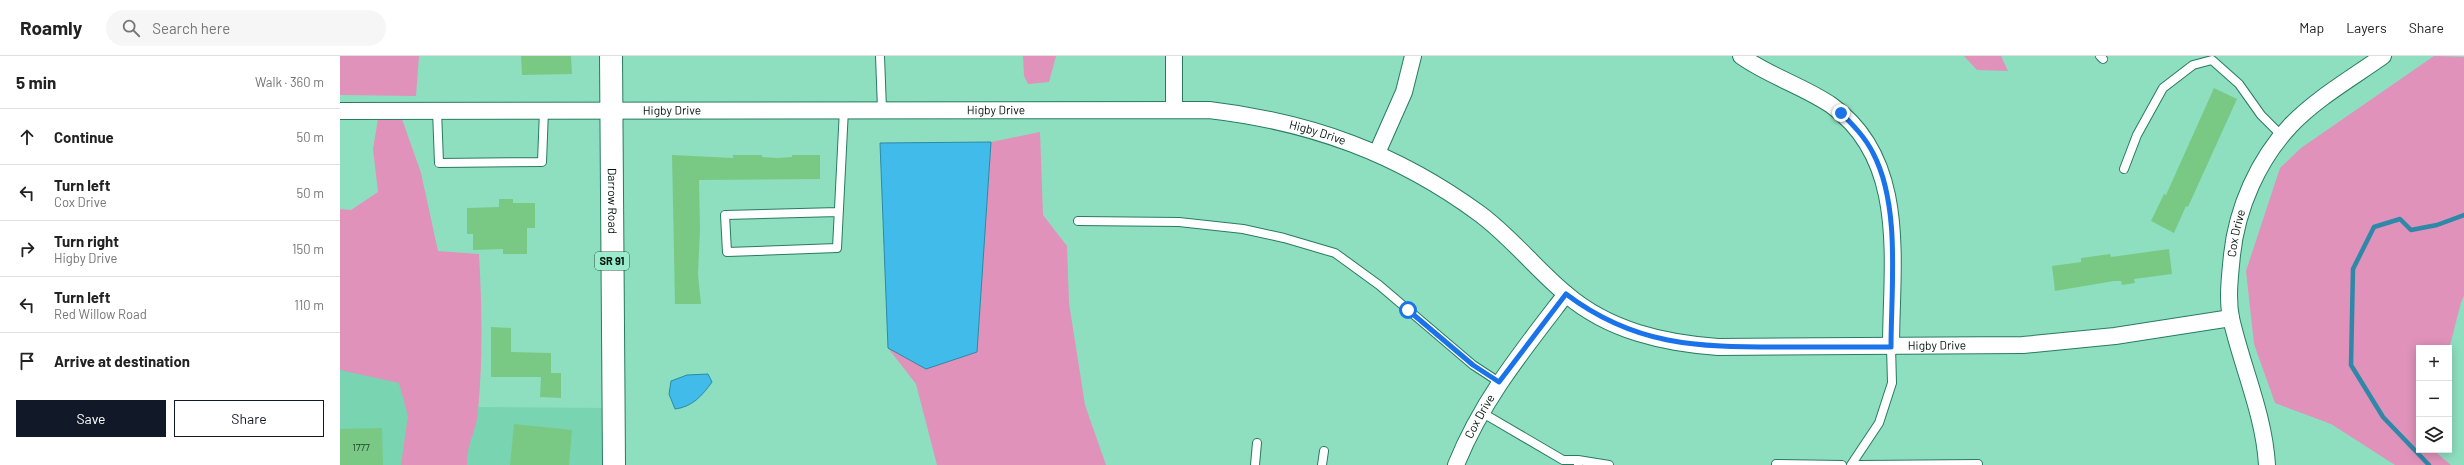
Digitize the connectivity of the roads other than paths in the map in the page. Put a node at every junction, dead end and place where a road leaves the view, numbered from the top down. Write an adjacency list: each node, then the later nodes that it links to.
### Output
1 (611, 56): 14 (main road, Darrow Road / SR 91)
2 (880, 56): 9 (lane)
3 (1174, 56): 10 (street)
4 (1414, 56): 16 (street)
5 (1741, 56): 22 (street)
6 (2383, 56): 15 (street, Cox Drive)
7 (2213, 58): 15 (lane); 17 (lane)
8 (844, 109): 9 (street, Higby Drive); 14 (street, Higby Drive); 18 (lane)
9 (882, 109): 10 (street, Higby Drive)
10 (1174, 109): 16 (street, Higby Drive)
11 (340, 110): 12 (street, Higby Drive)
12 (437, 110): 13 (street, Higby Drive); 13 (lane)
13 (544, 110): 14 (street, Higby Drive)
14 (611, 110): 30 (main road, Darrow Road / SR 91)
15 (2282, 136): 21 (street, Cox Drive)
16 (1377, 153): 20 (street, Higby Drive)
17 (2124, 169)
18 (838, 212): 18 (lane)
19 (1078, 221): 23 (lane)
20 (1566, 294): 22 (street, Higby Drive); 23 (street, Cox Drive)
21 (2231, 318): 22 (street, Higby Drive); 38 (street, Cox Drive)
22 (1891, 347): 36 (lane)
23 (1499, 382): 24 (street, Cox Drive)
24 (1481, 412): 27 (lane); 33 (street, Cox Drive)
25 (1257, 443): 31 (lane)
26 (1324, 451): 32 (lane)
27 (1578, 463): 34 (lane)
28 (1776, 464): 35 (lane)
29 (1978, 464): 37 (lane)
30 (614, 465)
31 (1255, 465)
32 (1322, 465)
33 (1456, 465)
34 (1609, 465)
35 (1842, 465)
36 (1851, 465)
37 (1860, 465)
38 (2267, 465)

